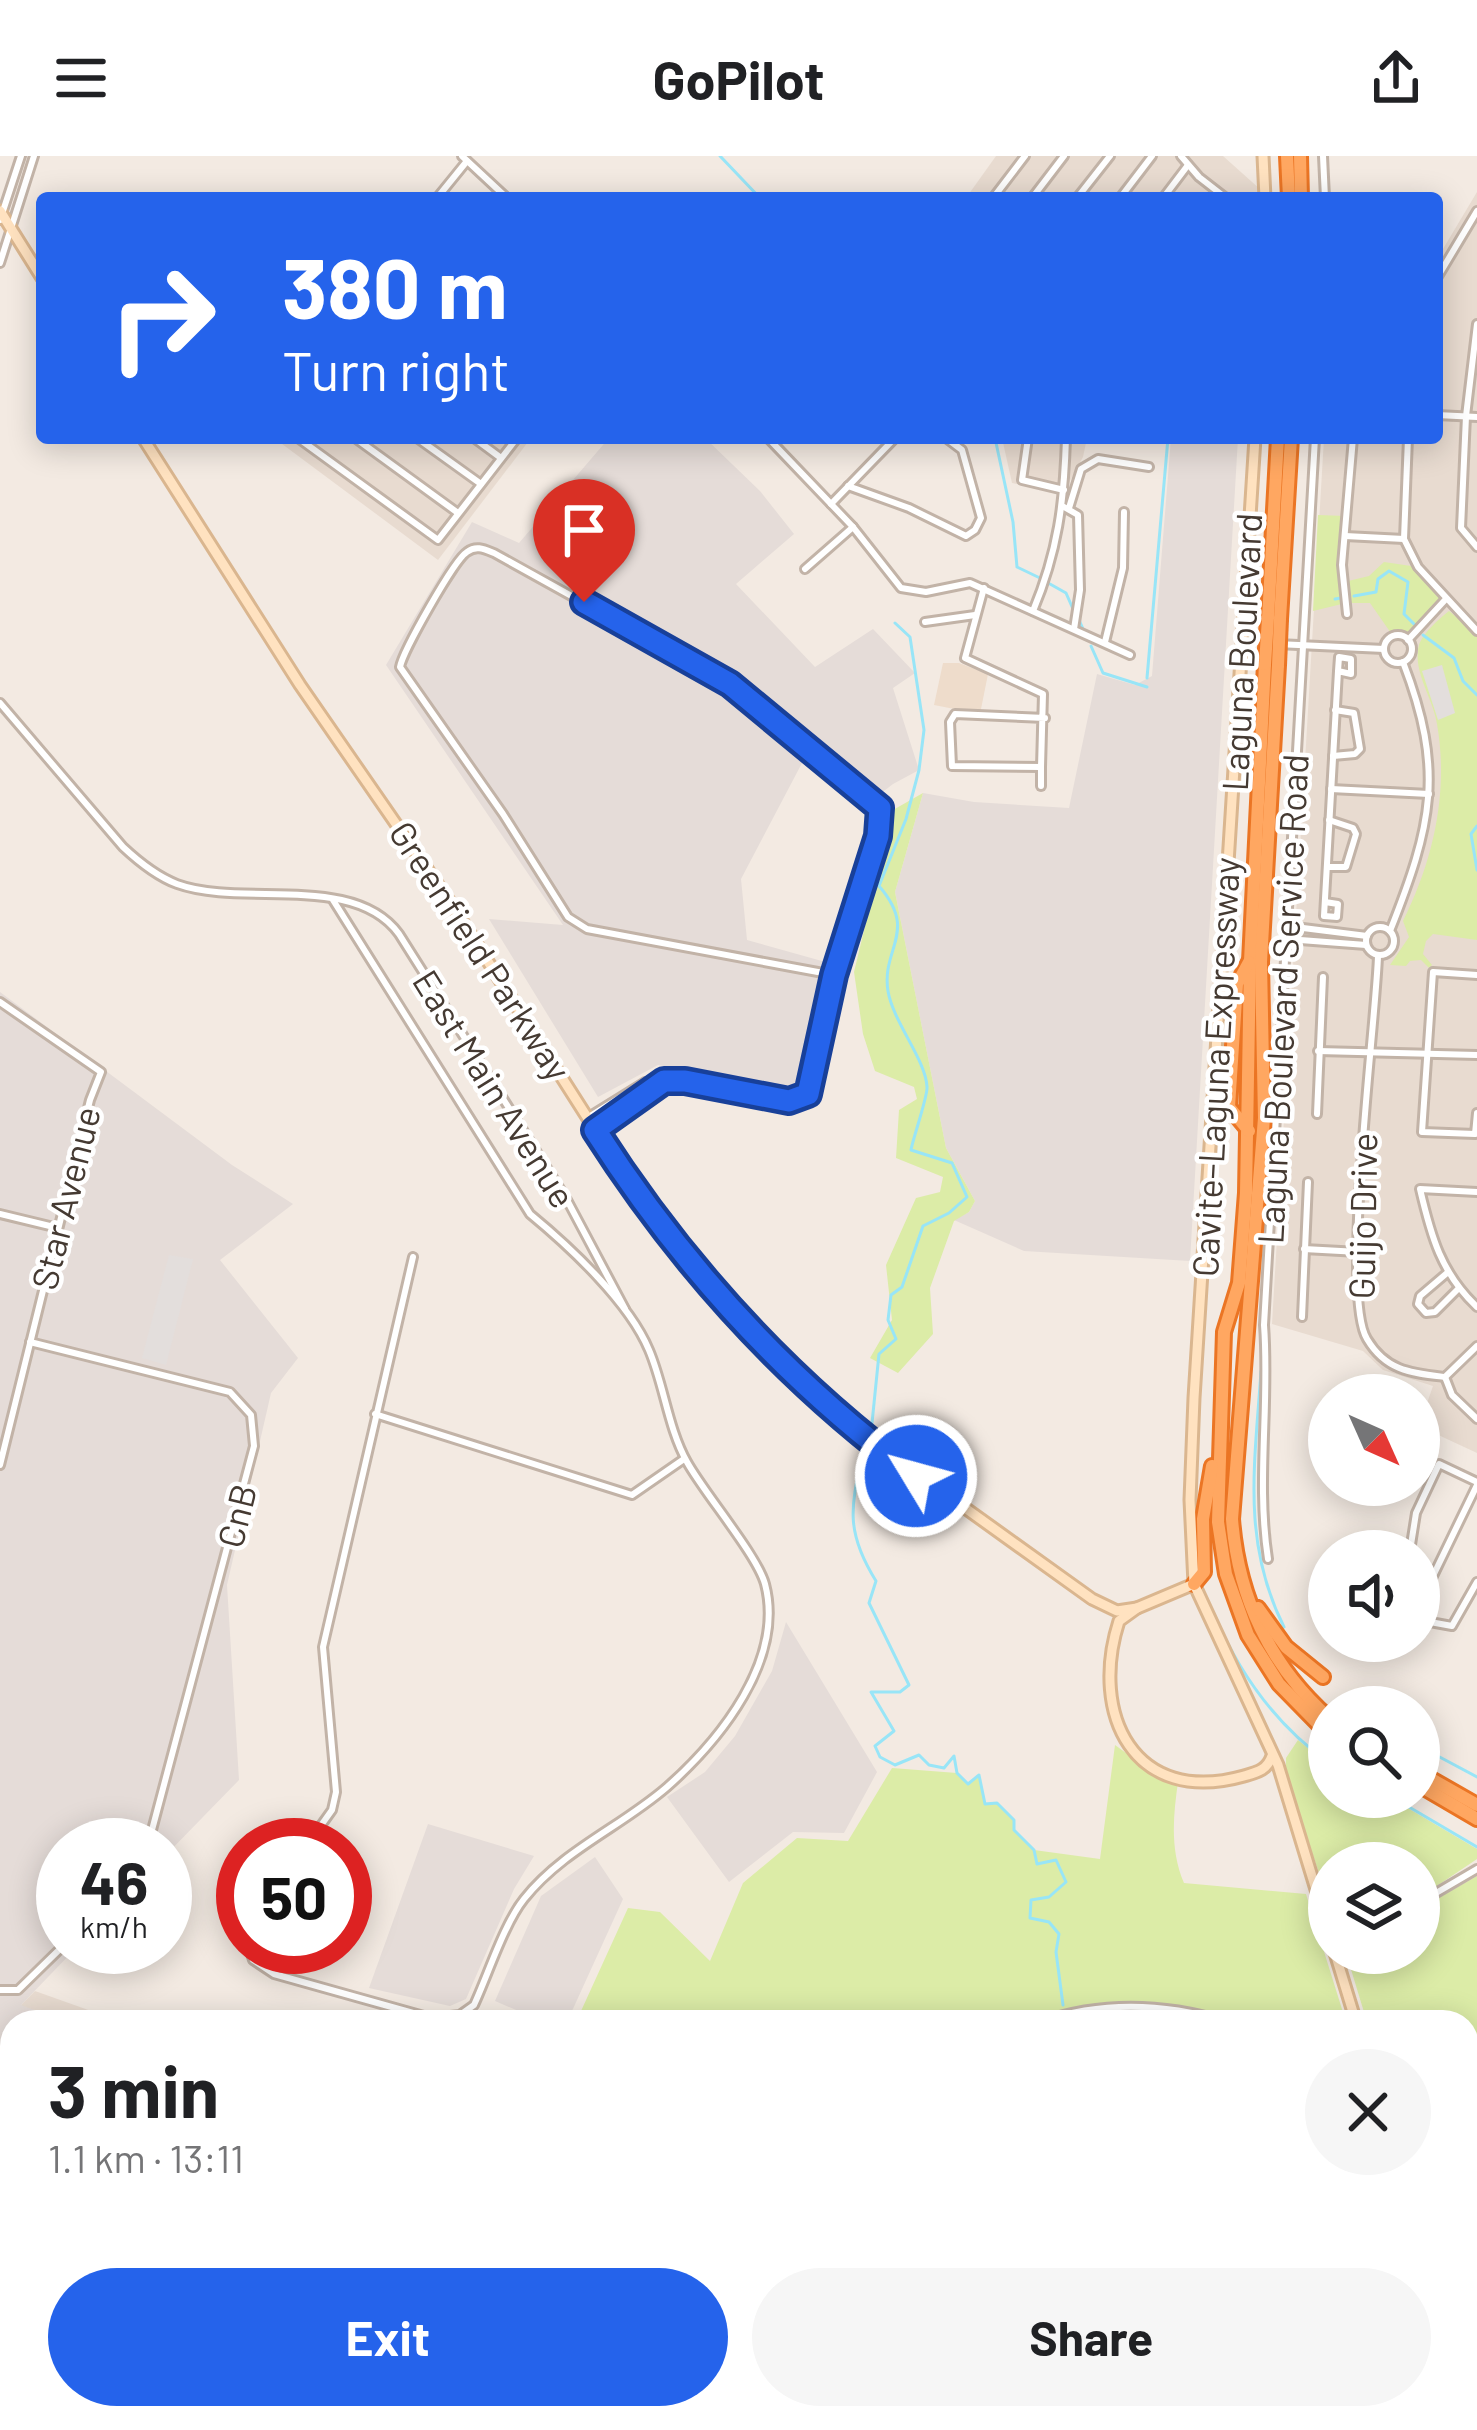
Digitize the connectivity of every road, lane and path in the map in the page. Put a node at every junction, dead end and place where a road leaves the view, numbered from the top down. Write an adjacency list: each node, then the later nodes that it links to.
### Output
1 (21, 156): 28 (street)
2 (34, 156): 30 (street)
3 (1025, 156): 17 (street)
4 (1064, 156): 18 (street)
5 (1110, 156): 19 (street)
6 (1152, 156): 20 (street)
7 (1181, 156): 13 (street)
8 (1263, 156): 24 (main road)
9 (1287, 156): 25 (highway)
10 (1300, 156): 26 (highway)
11 (1323, 156): 27 (street)
12 (464, 158): 15 (street); 16 (street)
13 (1189, 165): 14 (street); 21 (street)
14 (1214, 188): 22 (street); 23 (street)
15 (441, 192)
16 (501, 192)
17 (998, 192)
18 (1037, 192)
19 (1082, 192)
20 (1125, 192)
21 (1168, 192)
22 (1211, 192)
23 (1219, 192)
24 (1265, 192)
25 (1289, 192)
26 (1301, 192)
27 (1325, 192)
28 (1, 215): 30 (main road)
29 (1476, 216): 32 (street)
30 (11, 229): 31 (street); 33 (main road)
31 (0, 263)
32 (1443, 268)
33 (36, 269)
34 (1477, 323): 36 (street)
35 (1443, 415): 36 (street)
36 (1466, 416): 37 (street); 66 (street)
37 (1477, 417)
38 (147, 444): 114 (main road, Greenfield Parkway)
39 (306, 444): 62 (street)
40 (363, 444): 62 (street)
41 (425, 444): 57 (street)
42 (482, 444): 55 (street)
43 (512, 444): 55 (street)
44 (774, 444): 60 (street)
45 (889, 444): 58 (street)
46 (954, 444): 58 (street)
47 (1027, 444): 59 (street)
48 (1066, 444): 59 (street)
49 (1255, 444): 142 (main road, Laguna Boulevard)
50 (1279, 444): 73 (highway, Cavite–Laguna Expressway)
51 (1290, 444): 73 (highway, Cavite–Laguna Expressway)
52 (1315, 444): 80 (street, Laguna Boulevard Service Road)
53 (1353, 444): 64 (street)
54 (1408, 444): 65 (street)
55 (501, 458): 57 (street)
56 (1149, 467): 59 (street)
57 (481, 484): 62 (street)
58 (848, 486): 60 (street)
59 (1065, 501): 70 (street); 75 (street)
60 (831, 503): 63 (street)
61 (1124, 512): 78 (street)
62 (458, 513)
63 (854, 526): 67 (street); 68 (street)
64 (1345, 536): 65 (street); 71 (street)
65 (1404, 539): 69 (street)
66 (1477, 547)
67 (805, 569)
68 (984, 588): 70 (street); 72 (street)
69 (1445, 600): 76 (street); 77 (street)
70 (1033, 611): 75 (street)
71 (1347, 614)
72 (975, 615): 74 (street); 88 (street)
73 (1274, 619): 84 (highway, Cavite–Laguna Expressway, bridge)
74 (925, 622)
75 (1074, 629): 78 (street)
76 (1477, 631)
77 (1408, 640): 81 (street); 83 (street)
78 (1105, 642): 82 (street)
79 (1263, 643): 80 (street)
80 (1302, 645): 81 (street); 98 (street, Laguna Boulevard Service Road)
81 (1384, 649): 83 (street)
82 (1130, 655)
83 (1403, 662): 93 (street)
84 (1271, 664): 133 (highway, Cavite–Laguna Expressway); 138 (highway, Cavite–Laguna Expressway)
85 (1338, 671): 87 (street)
86 (0, 703): 96 (street, East Main Avenue)
87 (1336, 710): 89 (street); 89 (street)
88 (1045, 718): 90 (street); 90 (street)
89 (1333, 756): 92 (street)
90 (1041, 767): 91 (street)
91 (1041, 786)
92 (1331, 789): 93 (street); 94 (street)
93 (1429, 794): 99 (street)
94 (1329, 820): 95 (street); 95 (street)
95 (1327, 867): 97 (street)
96 (333, 900): 126 (street, East Main Avenue); 126 (street, East Main Avenue)
97 (1325, 902)
98 (1288, 926): 100 (street, Laguna Boulevard Service Road); 101 (street)
99 (1390, 931): 101 (street); 102 (street)
100 (1287, 939): 101 (street); 139 (street, Laguna Boulevard Service Road)
101 (1366, 941): 102 (street)
102 (1378, 956): 109 (street, Guijo Drive)
103 (834, 975): 103 (street); 111 (street)
104 (1477, 975): 108 (street)
105 (1323, 977): 107 (street)
106 (0, 1002): 119 (street, Star Avenue)
107 (1318, 1051): 109 (street); 113 (street)
108 (1426, 1052): 109 (street); 110 (street); 112 (street)
109 (1369, 1053): 121 (street, Guijo Drive)
110 (1477, 1055)
111 (659, 1082): 114 (street); 115 (street)
112 (1477, 1113)
113 (1317, 1114)
114 (587, 1118): 115 (main road, Greenfield Parkway)
115 (595, 1130): 143 (main road, Greenfield Parkway)
116 (1308, 1182): 120 (street)
117 (1477, 1192): 123 (street)
118 (0, 1214): 119 (street)
119 (58, 1228): 128 (street, Star Avenue)
120 (1304, 1250): 121 (street); 127 (street)
121 (1359, 1252): 130 (street, Guijo Drive)
122 (413, 1257): 131 (street)
123 (1447, 1274): 124 (street); 124 (street)
124 (1458, 1289): 125 (street)
125 (1477, 1307)
126 (626, 1312): 134 (street, East Main Avenue)
127 (1302, 1317)
128 (30, 1342): 135 (street, Star Avenue); 157 (street, CnB)
129 (1477, 1346): 130 (street)
130 (1445, 1377): 132 (street)
131 (375, 1414): 134 (street); 158 (street)
132 (1477, 1419)
133 (1219, 1430): 142 (highway); 150 (highway, Cavite–Laguna Expressway)
134 (685, 1459): 168 (street, East Main Avenue)
135 (0, 1465)
136 (1477, 1484): 137 (street); 140 (street)
137 (1413, 1530)
138 (1237, 1557): 148 (highway); 149 (highway, Cavite–Laguna Expressway)
139 (1268, 1559)
140 (1440, 1561)
141 (1477, 1582): 144 (street)
142 (1194, 1584): 145 (main road); 151 (main road)
143 (1092, 1599): 145 (main road, Greenfield Parkway); 147 (main road, Greenfield Parkway)
144 (1473, 1601): 146 (street)
145 (1137, 1608): 147 (main road)
146 (1440, 1624)
147 (1114, 1636): 152 (main road)
148 (1323, 1677)
149 (1308, 1697)
150 (1308, 1714)
151 (1272, 1756): 152 (main road); 153 (main road)
152 (1260, 1771): 153 (main road)
153 (1280, 1779): 160 (main road)
154 (1440, 1784): 156 (highway)
155 (1440, 1798): 159 (highway)
156 (1477, 1805)
157 (155, 1818)
158 (326, 1818)
159 (1477, 1820)
160 (1308, 1866)
161 (1477, 1869): 162 (street)
162 (1440, 1891)
163 (36, 1972): 166 (street)
164 (274, 1974): 167 (street, East Main Avenue)
165 (1341, 1974): 171 (main road)
166 (0, 1990)
167 (402, 2010)
168 (468, 2010)
169 (1091, 2010): 170 (street)
170 (1178, 2010)
171 (1352, 2010)

